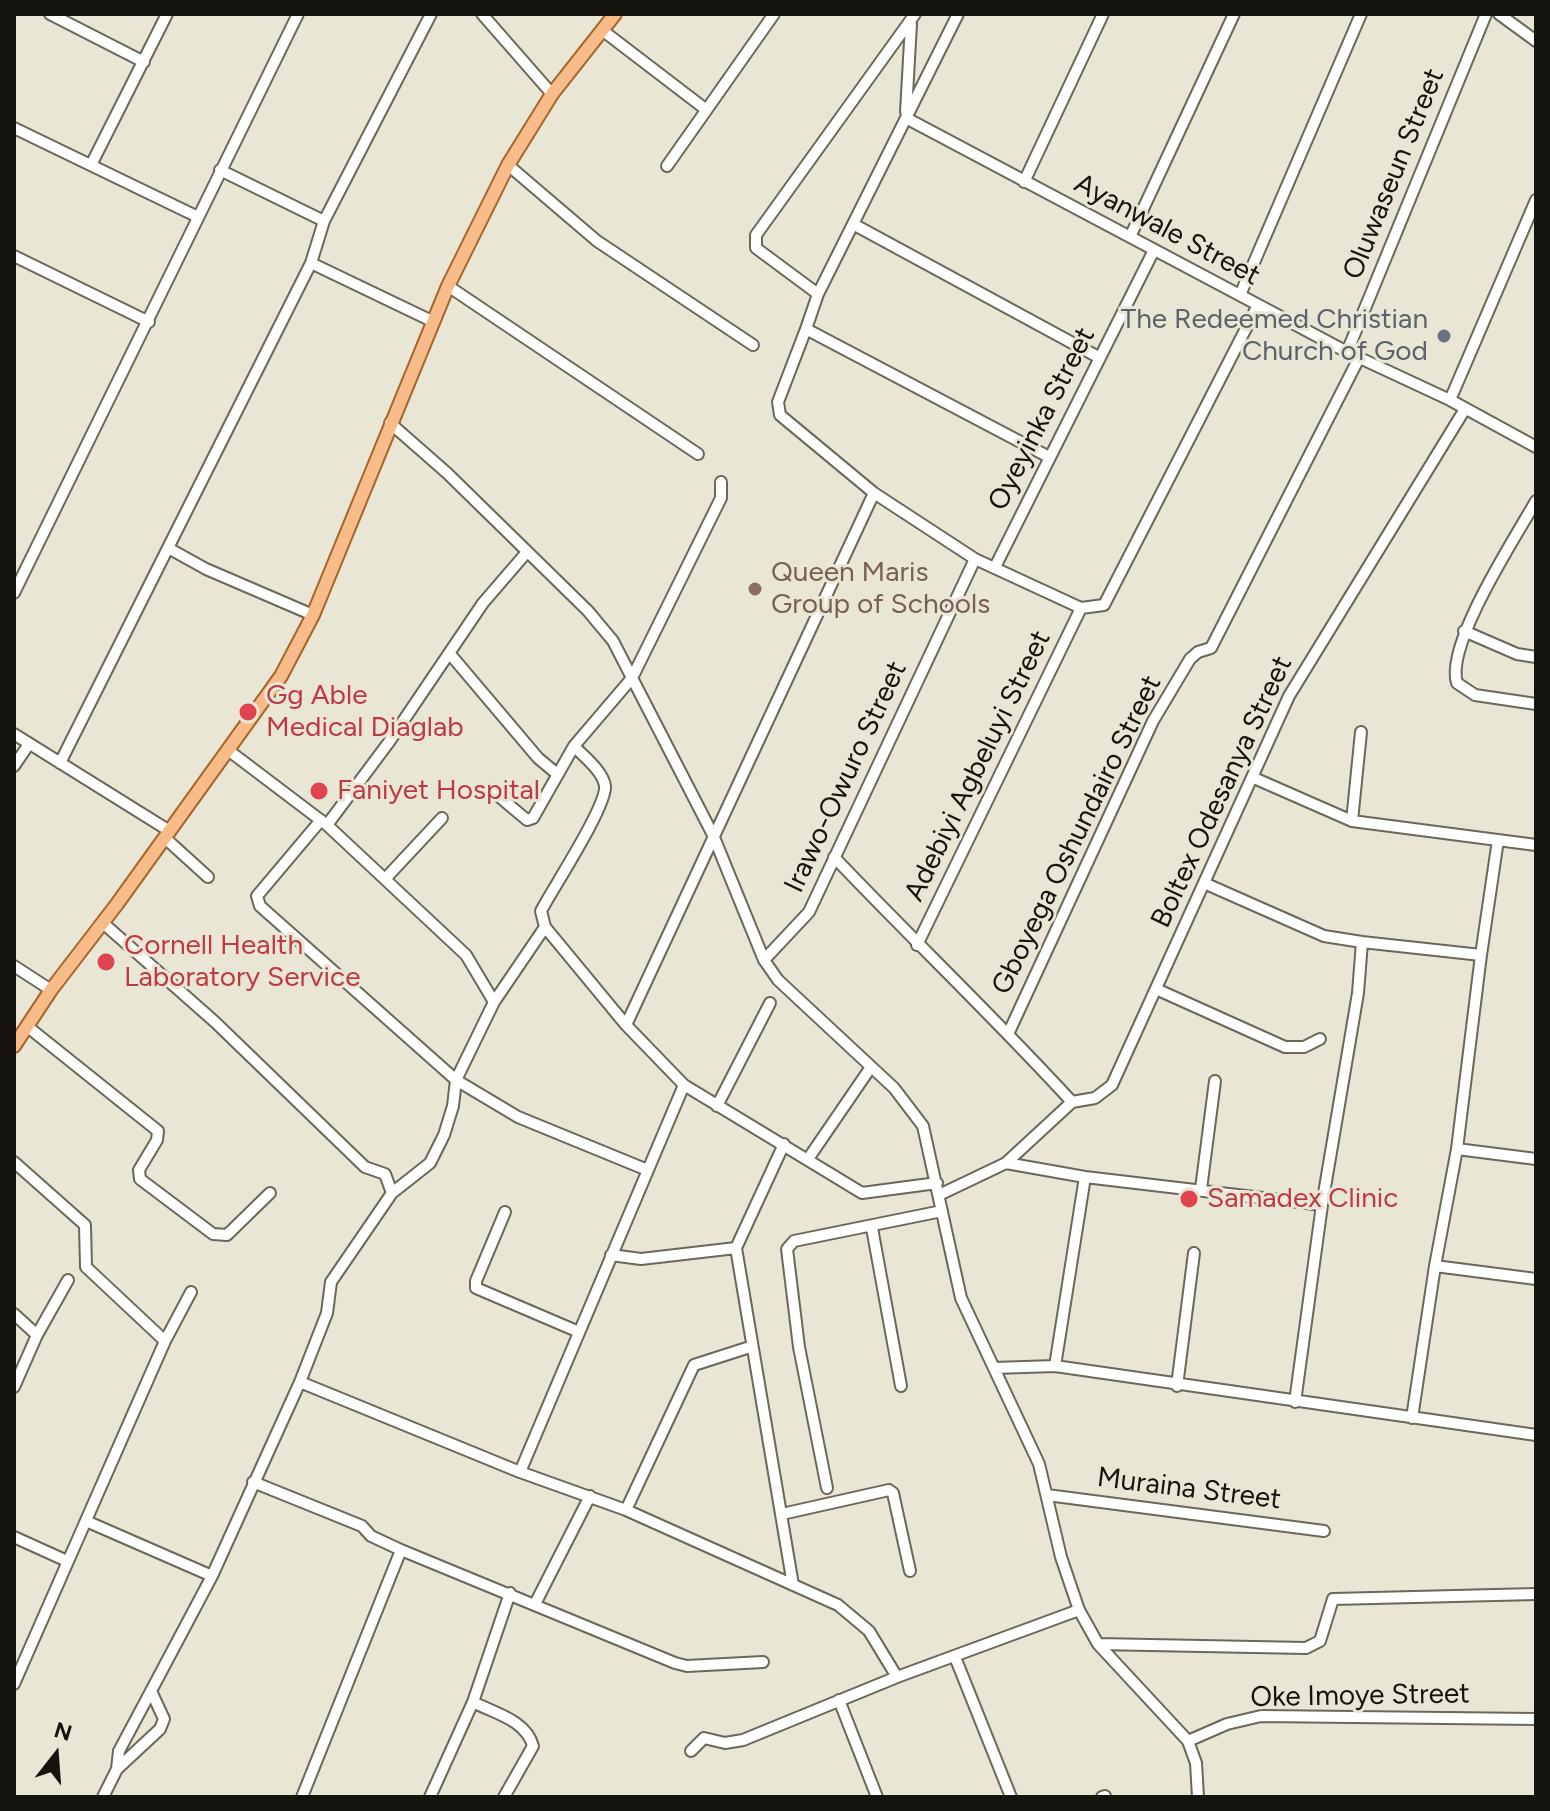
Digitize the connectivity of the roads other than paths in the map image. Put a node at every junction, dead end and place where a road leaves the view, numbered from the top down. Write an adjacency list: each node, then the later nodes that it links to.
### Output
1 (50, 14): 17 (street)
2 (167, 14): 17 (street)
3 (298, 14): 25 (street)
4 (431, 14): 29 (street)
5 (482, 14): 18 (street)
6 (615, 14): 15 (main road)
7 (774, 14): 19 (street)
8 (958, 14): 20 (street)
9 (1103, 14): 26 (street)
10 (1234, 14): 31 (street)
11 (1361, 14): 37 (street)
12 (1486, 14): 43 (street, Oluwaseun Street)
13 (1499, 14): 16 (street)
14 (913, 18): 20 (street); 36 (street)
15 (602, 30): 18 (main road); 19 (street)
16 (1536, 41)
17 (144, 62): 22 (street)
18 (552, 94): 23 (main road)
19 (704, 108): 24 (street)
20 (906, 118): 26 (street, Ayanwale Street); 30 (street)
21 (14, 128): 22 (street)
22 (91, 165): 28 (street)
23 (508, 165): 35 (main road); 42 (street)
24 (667, 166)
25 (220, 170): 28 (street); 29 (street)
26 (1024, 182): 31 (street, Ayanwale Street)
27 (1536, 200): 46 (street)
28 (198, 217): 39 (street)
29 (324, 221): 34 (street)
30 (853, 224): 36 (street); 44 (street)
31 (1130, 237): 32 (street, Ayanwale Street)
32 (1154, 250): 37 (street, Ayanwale Street); 44 (street, Oyeyinka Street)
33 (14, 256): 39 (street)
34 (311, 263): 40 (street); 55 (street)
35 (448, 286): 40 (main road); 50 (street)
36 (818, 294): 41 (street)
37 (1240, 295): 38 (street, Ayanwale Street)
38 (1258, 305): 43 (street, Ayanwale Street); 60 (street)
39 (149, 322): 59 (street)
40 (434, 322): 48 (main road)
41 (806, 329): 51 (street); 53 (street)
42 (753, 345)
43 (1347, 352): 45 (street, Ayanwale Street)
44 (1100, 358): 51 (street, Oyeyinka Street)
45 (1359, 358): 46 (street, Ayanwale Street); 101 (street, Gboyega Oshundairo Street)
46 (1450, 400): 47 (street, Ayanwale Street)
47 (1465, 409): 49 (street, Ayanwale Street); 75 (street, Boltex Odesanya Street)
48 (390, 423): 56 (street); 61 (main road)
49 (1536, 447)
50 (698, 454)
51 (1049, 457): 58 (street, Oyeyinka Street)
52 (721, 482): 65 (street)
53 (874, 493): 57 (street); 81 (street)
54 (1536, 501): 62 (street)
55 (170, 549): 61 (street); 72 (street)
56 (527, 552): 63 (street); 65 (street)
57 (975, 559): 58 (street); 84 (street, Irawo-Owuro Street)
58 (995, 567): 60 (street)
59 (16, 586)
60 (1081, 608): 91 (street, Adebiyi Agbeluyi Street)
61 (313, 615): 71 (main road)
62 (1464, 631): 64 (street); 66 (street)
63 (450, 654): 74 (street); 79 (street)
64 (1536, 657)
65 (632, 678): 70 (street); 81 (street)
66 (1536, 704)
67 (1361, 732): 78 (street)
68 (14, 734): 69 (street)
69 (29, 744): 72 (street); 73 (street)
70 (574, 746): 74 (street); 89 (street)
71 (228, 750): 79 (street); 80 (main road)
72 (60, 763): 80 (street)
73 (14, 766)
74 (556, 773): 76 (street)
75 (1254, 778): 78 (street); 87 (street, Boltex Odesanya Street)
76 (490, 789)
77 (442, 818): 86 (street)
78 (1352, 821): 82 (street)
79 (324, 823): 86 (street); 105 (street)
80 (166, 834): 85 (street); 88 (main road)
81 (713, 835): 93 (street); 99 (street)
82 (1498, 840): 83 (street); 92 (street)
83 (1536, 845)
84 (834, 857): 91 (street); 93 (street, Irawo-Owuro Street)
85 (208, 877)
86 (385, 879): 97 (street)
87 (1204, 883): 90 (street); 95 (street, Boltex Odesanya Street)
88 (103, 923): 96 (main road); 121 (street)
89 (545, 927): 97 (street); 99 (street)
90 (1362, 942): 92 (street); 122 (street)
91 (917, 945): 101 (street)
92 (1481, 955): 111 (street)
93 (764, 960): 104 (street)
94 (14, 966): 96 (street)
95 (1156, 989): 102 (street); 108 (street, Boltex Odesanya Street)
96 (51, 990): 100 (main road)
97 (494, 1002): 105 (street)
98 (770, 1003): 109 (street)
99 (626, 1025): 107 (street)
100 (28, 1027): 103 (main road); 120 (street)
101 (1009, 1032): 108 (street)
102 (1320, 1039)
103 (14, 1046)
104 (871, 1067): 112 (street); 118 (street)
105 (456, 1080): 116 (street); 121 (street)
106 (1215, 1081): 119 (street)
107 (684, 1085): 109 (street); 116 (street)
108 (1072, 1102): 115 (street)
109 (717, 1106): 110 (street)
110 (784, 1144): 112 (street); 126 (street)
111 (1457, 1149): 113 (street); 129 (street)
112 (808, 1159): 118 (street)
113 (1536, 1159)
114 (14, 1162): 136 (street)
115 (1006, 1163): 117 (street); 118 (street)
116 (645, 1169): 128 (street)
117 (1085, 1177): 119 (street); 138 (street)
118 (938, 1189): 123 (street)
119 (1201, 1189): 122 (street)
120 (270, 1193)
121 (392, 1193): 140 (street)
122 (1322, 1205): 144 (street)
123 (942, 1211): 125 (street); 139 (street)
124 (505, 1212): 134 (street)
125 (872, 1228): 141 (street); 149 (street)
126 (736, 1248): 128 (street); 137 (street)
127 (1194, 1253): 142 (street)
128 (611, 1255): 134 (street)
129 (1435, 1266): 130 (street); 145 (street)
130 (1536, 1279)
131 (68, 1280): 135 (street)
132 (191, 1292): 136 (street)
133 (14, 1314): 135 (street)
134 (579, 1332): 147 (street)
135 (37, 1335): 143 (street)
136 (165, 1341): 154 (street)
137 (750, 1347): 152 (street); 153 (street)
138 (1055, 1366): 139 (street); 142 (street)
139 (994, 1368): 150 (street)
140 (300, 1382): 147 (street); 148 (street)
141 (901, 1386)
142 (1177, 1386): 144 (street)
143 (14, 1387)
144 (1295, 1402): 145 (street)
145 (1412, 1418): 146 (street)
146 (1536, 1435)
147 (520, 1472): 151 (street)
148 (253, 1482): 157 (street); 160 (street)
149 (827, 1488)
150 (1047, 1495): 155 (street, Muraina Street); 165 (street)
151 (590, 1496): 152 (street); 164 (street)
152 (626, 1510): 161 (street)
153 (782, 1514): 159 (street); 161 (street)
154 (86, 1521): 158 (street); 160 (street)
155 (1324, 1531)
156 (14, 1537): 158 (street)
157 (401, 1550): 162 (street); 179 (street)
158 (67, 1561): 170 (street)
159 (910, 1571)
160 (212, 1576): 171 (street)
161 (793, 1585): 169 (street)
162 (510, 1593): 164 (street); 173 (street)
163 (1536, 1594): 166 (street)
164 (535, 1604): 168 (street)
165 (1079, 1610): 166 (street); 167 (street)
166 (1098, 1644): 175 (street)
167 (955, 1657): 169 (street); 183 (street)
168 (763, 1662)
169 (897, 1677): 172 (street)
170 (14, 1684)
171 (151, 1691): 177 (street); 177 (street)
172 (839, 1700): 176 (street); 182 (street)
173 (473, 1702): 180 (street); 181 (street)
174 (1536, 1719): 175 (street, Oke Imoye Street)
175 (1188, 1741): 184 (street)
176 (691, 1751)
177 (117, 1769): 178 (street)
178 (103, 1797)
179 (302, 1797)
180 (430, 1797)
181 (504, 1797)
182 (877, 1797)
183 (1011, 1797)
184 (1198, 1797)

